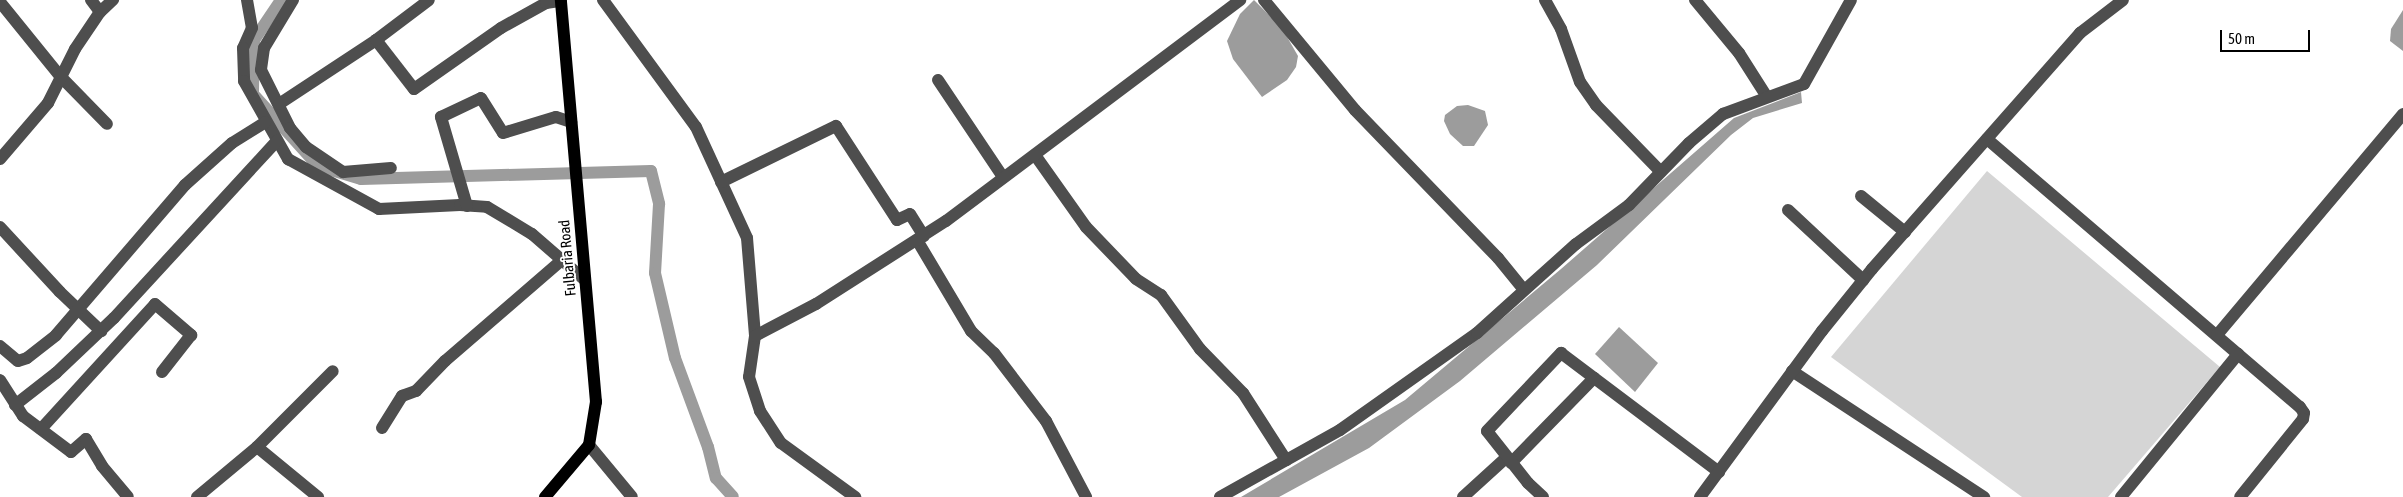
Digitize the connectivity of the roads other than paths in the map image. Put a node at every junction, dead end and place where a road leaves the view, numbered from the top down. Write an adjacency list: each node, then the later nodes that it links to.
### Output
1 (90, 0): 15 (street)
2 (113, 0): 15 (street)
3 (246, 0): 22 (street)
4 (293, 0): 20 (street)
5 (429, 0): 16 (street)
6 (1240, 0): 27 (street)
7 (1264, 0): 42 (street)
8 (1545, 0): 30 (street)
9 (1696, 0): 19 (street)
10 (1851, 0): 19 (street)
11 (2124, 0): 25 (street)
12 (561, 1): 16 (street); 23 (main road, Fulbaria Road)
13 (0, 2): 17 (street)
14 (611, 2): 32 (street)
15 (100, 12): 17 (street)
16 (376, 40): 20 (street)
17 (60, 76): 24 (street); 28 (street)
18 (938, 80): 31 (street)
19 (1767, 97): 30 (street)
20 (279, 104): 29 (street)
21 (2403, 114): 46 (street)
22 (265, 122): 26 (street); 43 (street)
23 (571, 122): 34 (street); 40 (main road, Fulbaria Road)
24 (107, 124)
25 (1987, 139): 37 (street); 46 (street)
26 (277, 141): 34 (street); 44 (street)
27 (1035, 155): 31 (street); 59 (street)
28 (0, 159)
29 (391, 168)
30 (1661, 172): 42 (street)
31 (1003, 177): 38 (street)
32 (721, 182): 38 (street); 45 (street)
33 (1861, 196): 37 (street)
34 (467, 206): 39 (street)
35 (1788, 210): 41 (street)
36 (0, 227): 43 (street)
37 (1904, 232): 41 (street)
38 (920, 238): 45 (street); 68 (street)
39 (563, 259): 40 (street); 55 (street)
40 (585, 280): 57 (main road, Fulbaria Road)
41 (1863, 280): 50 (street)
42 (1524, 290): 59 (street)
43 (78, 310): 44 (street); 47 (street)
44 (101, 331): 54 (street)
45 (755, 336): 67 (street)
46 (2217, 336): 48 (street)
47 (0, 346)
48 (2238, 354): 74 (street); 75 (street)
49 (332, 371): 58 (street)
50 (1792, 371): 61 (street); 73 (street)
51 (162, 372): 56 (street)
52 (1594, 378): 60 (street); 60 (street); 61 (street)
53 (0, 380): 54 (street)
54 (15, 405): 56 (street)
55 (382, 428)
56 (41, 429): 62 (street)
57 (589, 445): 65 (main road); 66 (street)
58 (257, 447): 63 (street); 64 (street)
59 (1286, 460): 69 (street)
60 (1509, 460): 70 (street); 71 (street)
61 (1719, 472): 72 (street)
62 (128, 497)
63 (197, 497)
64 (318, 497)
65 (545, 497)
66 (632, 497)
67 (855, 497)
68 (1086, 497)
69 (1220, 497)
70 (1464, 497)
71 (1543, 497)
72 (1700, 497)
73 (1984, 497)
74 (2121, 497)
75 (2240, 497)

